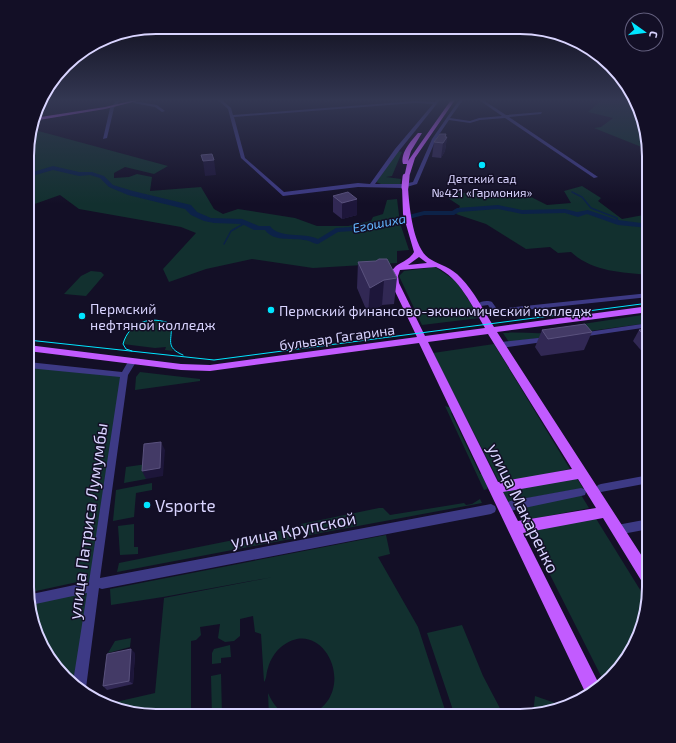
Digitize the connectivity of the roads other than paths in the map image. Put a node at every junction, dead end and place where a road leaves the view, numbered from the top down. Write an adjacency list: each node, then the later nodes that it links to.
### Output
1 (106, 135): 8 (street)
2 (237, 135): 15 (street)
3 (411, 135): 11 (street)
4 (420, 135): 9 (main road)
5 (427, 135): 10 (main road)
6 (437, 135): 12 (street)
7 (533, 135): 14 (street)
8 (105, 138)
9 (410, 148): 11 (street); 13 (main road)
10 (418, 148): 12 (street); 13 (main road)
11 (399, 150): 13 (street); 15 (street)
12 (424, 154): 13 (street); 15 (street)
13 (409, 158): 16 (main road, bridge)
14 (596, 178)
15 (372, 184)
16 (418, 252): 17 (main road); 18 (main road)
17 (437, 264): 18 (main road); 23 (main road)
18 (398, 268): 26 (main road, улица Макаренко)
19 (642, 296): 20 (street)
20 (481, 304)
21 (642, 310): 23 (main road, бульвар Гагарина)
22 (642, 327): 24 (street)
23 (492, 331): 26 (main road, бульвар Гагарина); 27 (main road)
24 (573, 336)
25 (558, 338): 27 (street)
26 (422, 340): 29 (main road, бульвар Гагарина); 34 (main road, улица Макаренко)
27 (501, 345): 32 (main road)
28 (34, 349): 29 (main road, бульвар Гагарина)
29 (132, 362): 31 (street, улица Патриса Лумумбы)
30 (34, 366): 31 (street)
31 (124, 376): 47 (street, улица Патриса Лумумбы)
32 (580, 472): 34 (main road); 39 (main road)
33 (642, 480): 35 (street)
34 (495, 488): 41 (main road, улица Макаренко)
35 (601, 488)
36 (581, 492): 37 (street)
37 (510, 506)
38 (491, 509): 44 (street, улица Крупской)
39 (606, 512): 41 (main road); 42 (main road)
40 (642, 525): 42 (street)
41 (515, 528): 48 (main road, улица Макаренко)
42 (617, 530): 43 (main road)
43 (642, 569)
44 (102, 583)
45 (87, 587): 46 (street)
46 (34, 599)
47 (80, 682)
48 (591, 686)

